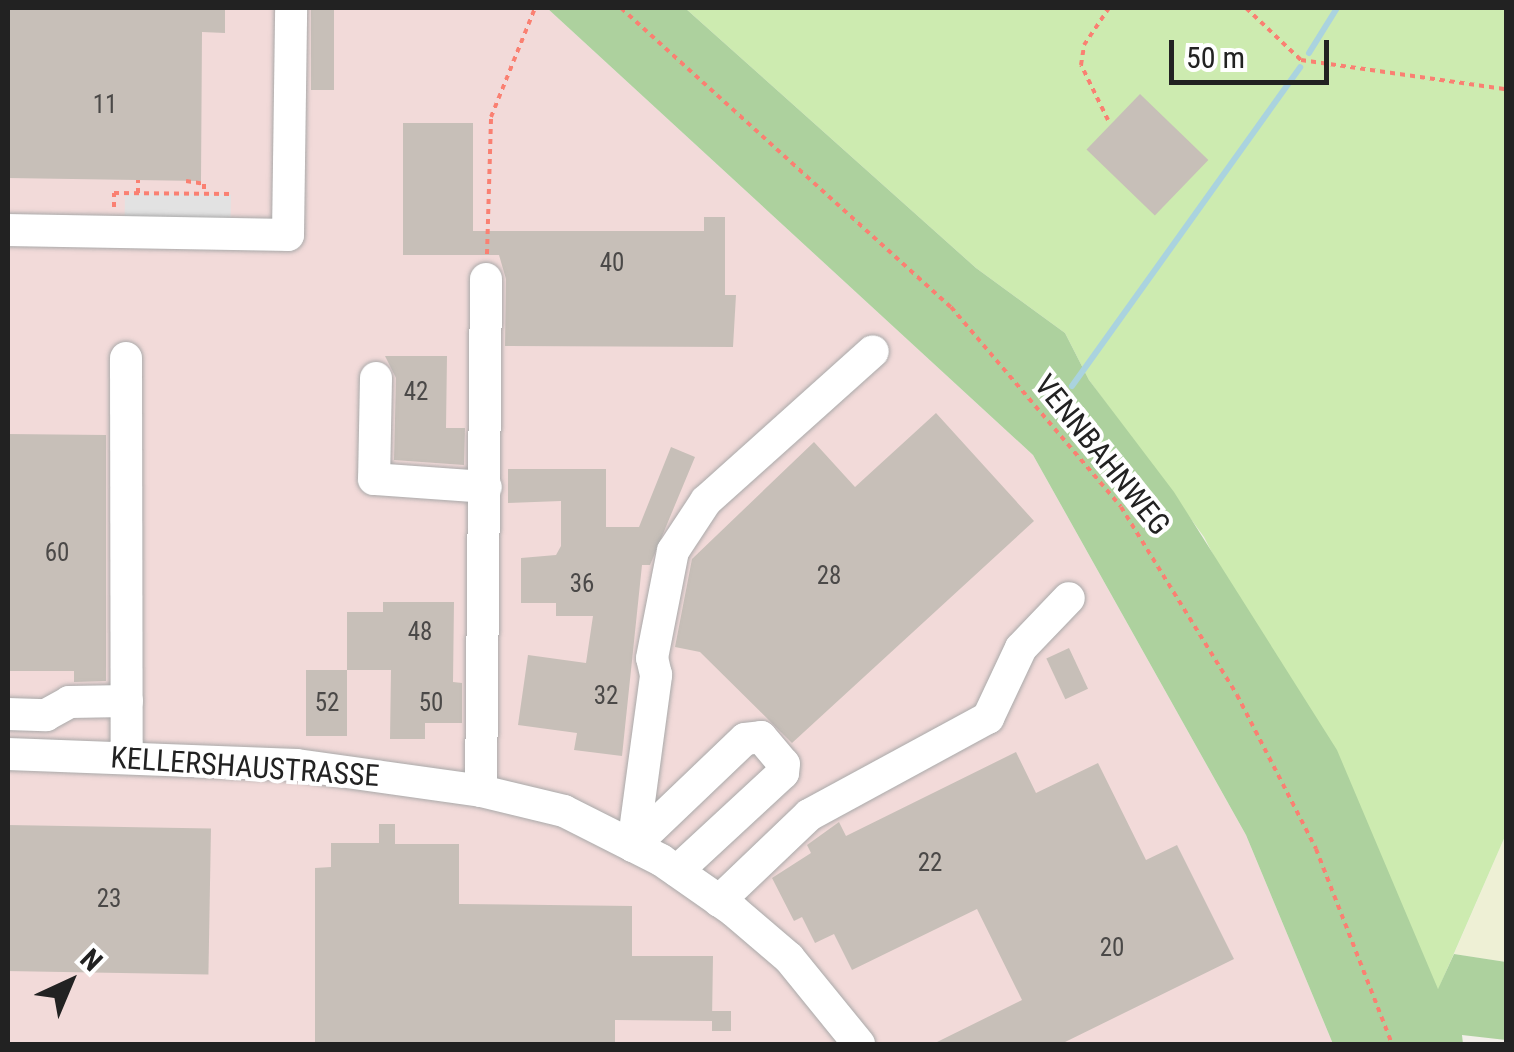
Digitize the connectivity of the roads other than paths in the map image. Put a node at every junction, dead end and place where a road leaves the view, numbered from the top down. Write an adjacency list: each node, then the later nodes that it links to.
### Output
1 (291, 8): 2 (street)
2 (8, 230)
3 (486, 279): 7 (street)
4 (872, 351): 14 (street)
5 (126, 358): 9 (street)
6 (376, 378): 7 (street)
7 (486, 487): 13 (street)
8 (1069, 598): 16 (street)
9 (127, 701): 10 (street); 12 (street)
10 (8, 714)
11 (8, 754): 12 (street, KELLERSHAUSTRASSE)
12 (127, 758): 13 (street, KELLERSHAUSTRASSE)
13 (482, 791): 14 (street, KELLERSHAUSTRASSE)
14 (633, 846): 15 (street, KELLERSHAUSTRASSE); 15 (street)
15 (677, 871): 16 (street, KELLERSHAUSTRASSE)
16 (719, 901): 17 (street, KELLERSHAUSTRASSE)
17 (859, 1044)

